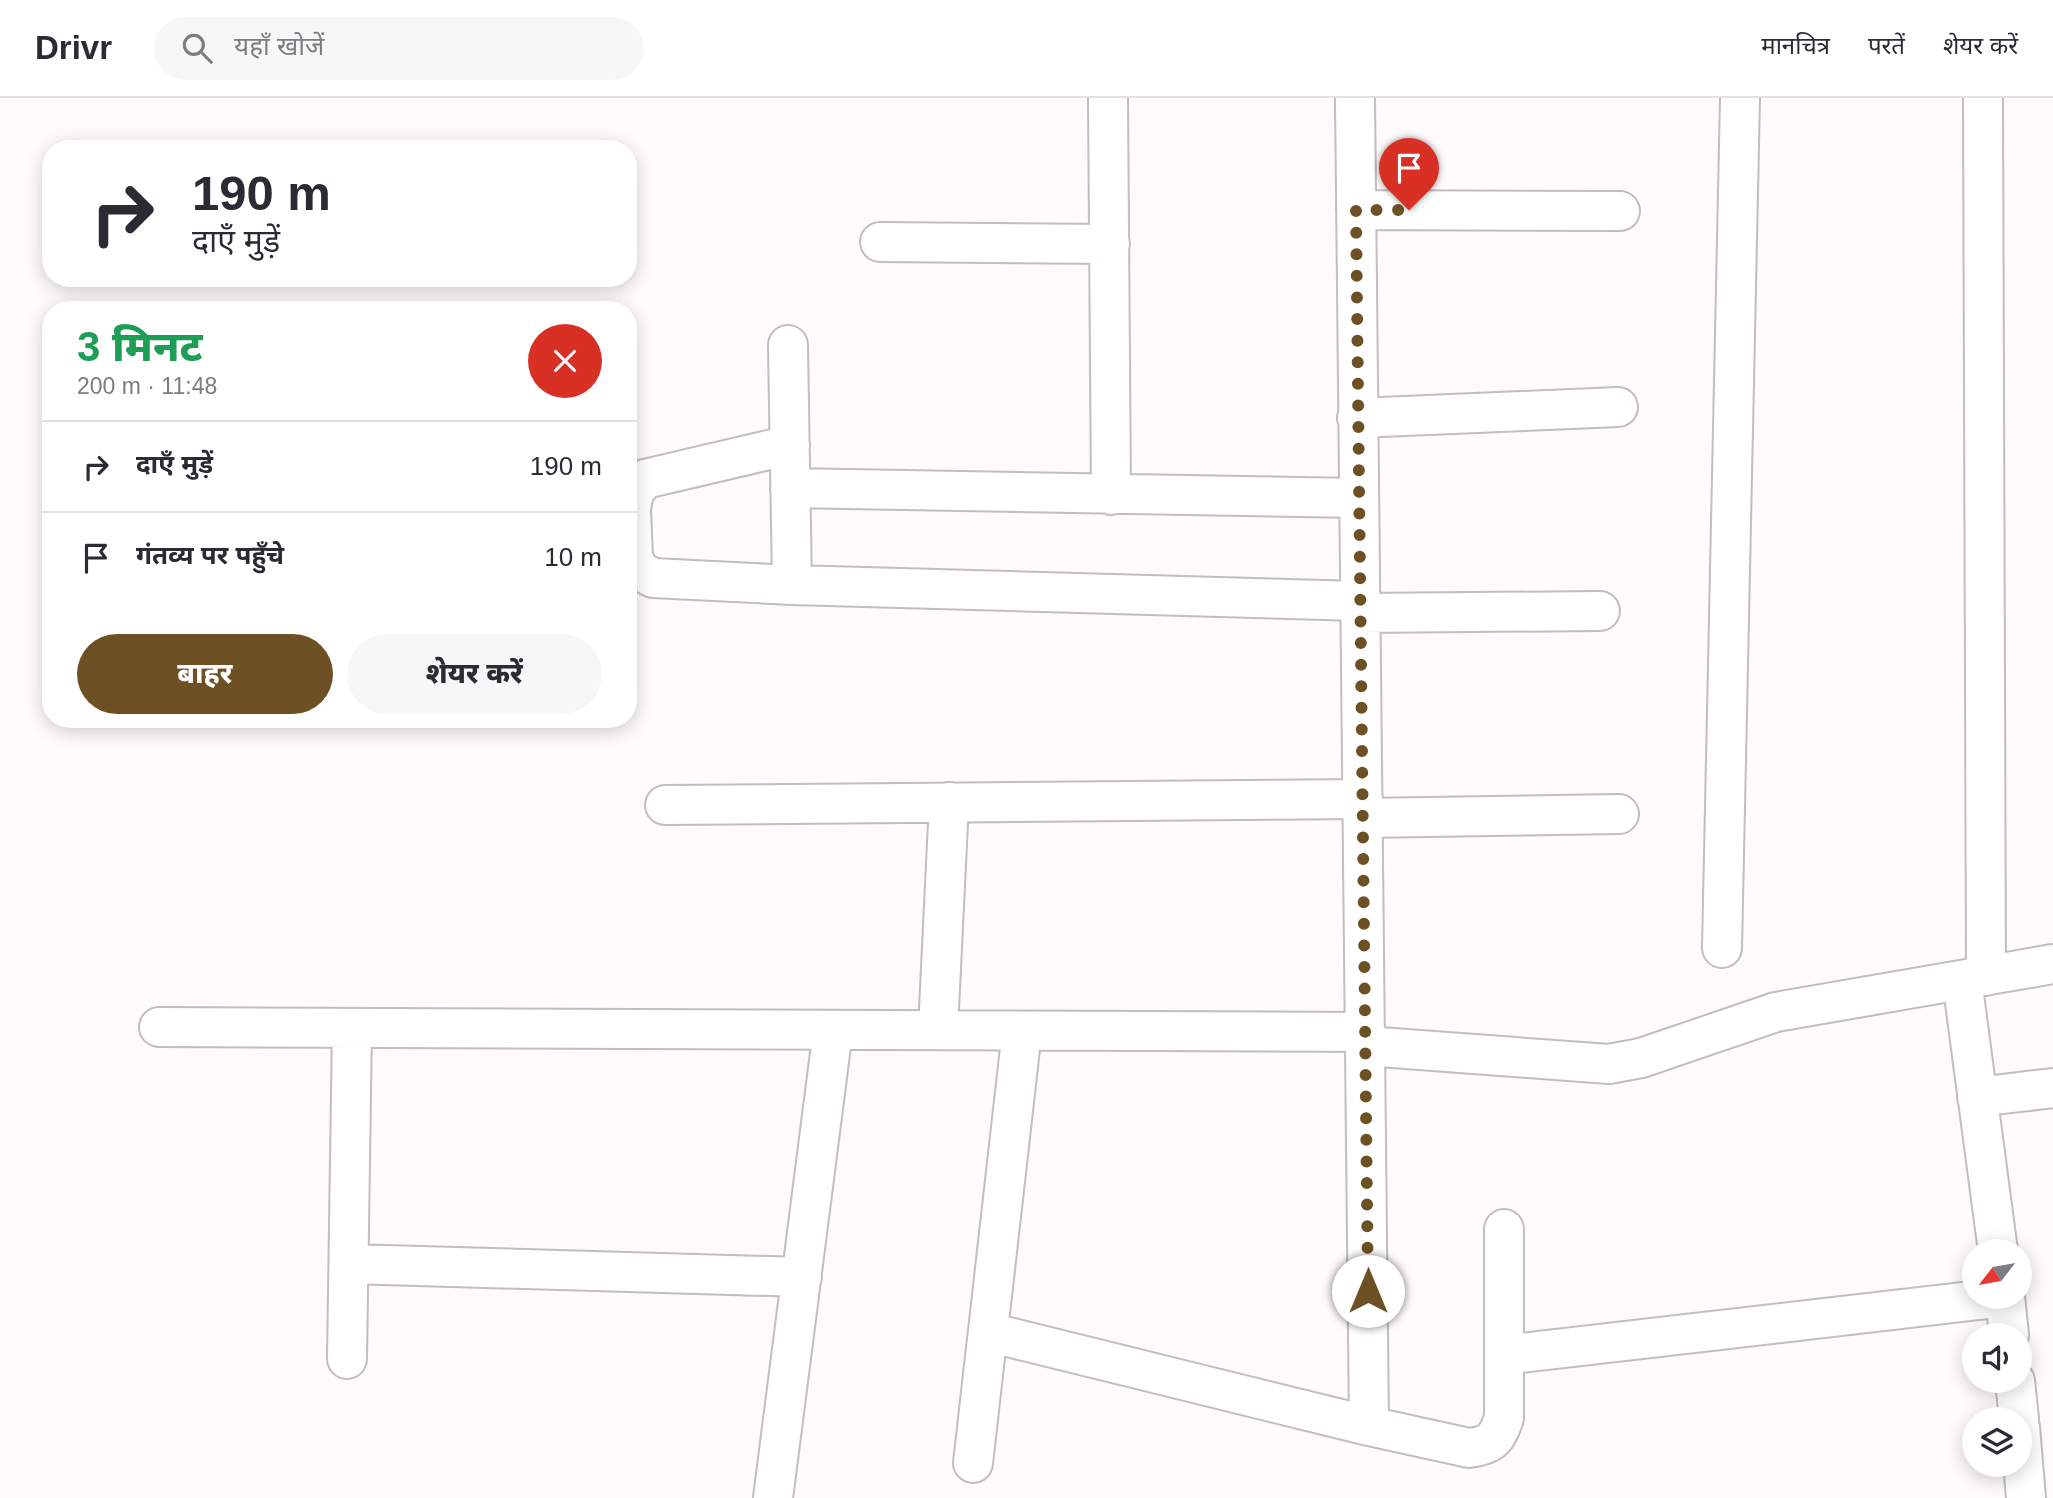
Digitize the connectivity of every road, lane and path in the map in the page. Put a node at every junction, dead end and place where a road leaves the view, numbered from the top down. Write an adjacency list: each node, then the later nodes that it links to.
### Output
1 (1108, 98): 8 (street)
2 (1355, 98): 5 (street)
3 (1740, 98): 25 (street)
4 (1983, 98): 27 (street)
5 (1356, 210): 6 (street); 11 (street)
6 (1620, 211)
7 (880, 242): 8 (street)
8 (1110, 244): 15 (street)
9 (788, 345): 12 (street)
10 (1618, 407): 11 (street)
11 (1357, 418): 16 (street)
12 (790, 445): 13 (street); 14 (street)
13 (637, 488)
14 (790, 488): 15 (street); 18 (street)
15 (1111, 495): 16 (street)
16 (1358, 498): 19 (street)
17 (637, 564): 18 (street)
18 (792, 585): 19 (street)
19 (1360, 607): 20 (street); 23 (street)
20 (1600, 611)
21 (950, 802): 22 (street); 23 (street); 31 (street)
22 (665, 805)
23 (1363, 809): 24 (street); 33 (street)
24 (1619, 814)
25 (1722, 948)
26 (2053, 964): 27 (street)
27 (1974, 978): 33 (street); 35 (street)
28 (159, 1027): 29 (street)
29 (352, 1028): 30 (street); 38 (street)
30 (833, 1030): 31 (street); 39 (street)
31 (938, 1030): 32 (street)
32 (1022, 1031): 33 (street); 41 (street)
33 (1366, 1039): 44 (street)
34 (2053, 1088): 35 (street)
35 (1977, 1097): 37 (street)
36 (1504, 1229): 42 (street)
37 (1996, 1239)
38 (349, 1265): 39 (street); 43 (street)
39 (802, 1277): 47 (street)
40 (1962, 1302): 42 (street)
41 (988, 1332): 44 (street); 45 (street)
42 (1504, 1355): 44 (street)
43 (347, 1359)
44 (1369, 1426)
45 (973, 1463)
46 (2024, 1477): 48 (street)
47 (773, 1498)
48 (2026, 1498)

